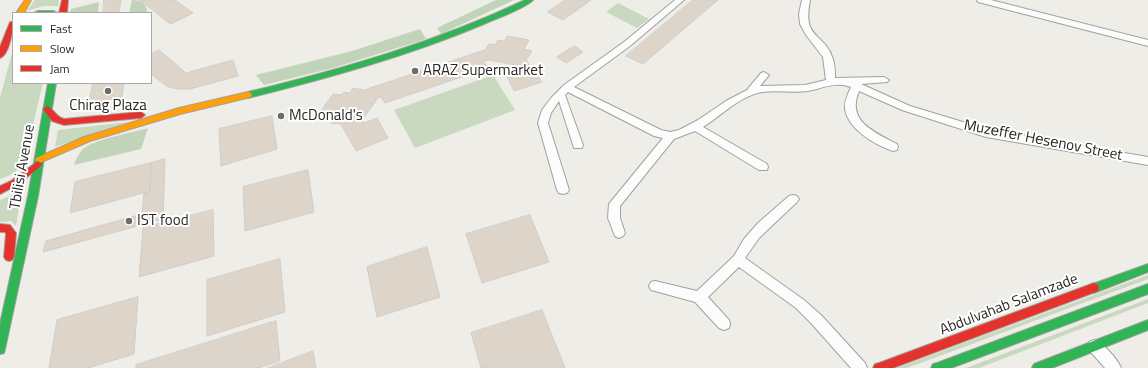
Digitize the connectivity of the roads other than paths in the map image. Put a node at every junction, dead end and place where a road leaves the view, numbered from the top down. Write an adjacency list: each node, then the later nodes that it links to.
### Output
1 (28, 0): 7 (main road)
2 (65, 0): 8 (main road)
3 (530, 0): 21 (main road)
4 (680, 0): 18 (street)
5 (806, 0): 15 (street)
6 (981, 0): 11 (street)
7 (21, 12)
8 (63, 12)
9 (12, 27): 10 (main road); 12 (main road)
10 (0, 39)
11 (1148, 44)
12 (0, 56)
13 (764, 74): 19 (street)
14 (884, 80): 17 (street)
15 (831, 81): 17 (street, Muzеffеr Hеsеnov Street); 19 (street, Muzеffеr Hеsеnov Street)
16 (52, 84): 20 (main road, Tbilisi Avenue)
17 (851, 84): 25 (street); 26 (street, Muzеffеr Hеsеnov Street)
18 (564, 91): 23 (street); 24 (street); 30 (street)
19 (750, 92): 22 (street, Muzеffеr Hеsеnov Street)
20 (47, 109): 21 (main road); 27 (main road, Tbilisi Avenue)
21 (153, 117): 27 (main road)
22 (696, 127): 23 (street, Muzеffеr Hеsеnov Street); 28 (street)
23 (670, 136): 33 (street)
24 (578, 145)
25 (893, 147)
26 (1148, 161)
27 (38, 162): 29 (main road); 43 (main road, Tbilisi Avenue)
28 (763, 167)
29 (0, 190)
30 (563, 190)
31 (793, 198): 34 (street)
32 (0, 228): 39 (main road)
33 (619, 233)
34 (738, 260): 38 (street); 44 (street)
35 (1148, 268): 45 (main road, Abdulvahab Salamzade)
36 (655, 286): 38 (street)
37 (1148, 289): 46 (main road)
38 (699, 297): 40 (street)
39 (0, 315)
40 (724, 324)
41 (1148, 326): 42 (main road)
42 (1094, 346): 47 (main road); 48 (street)
43 (0, 349)
44 (860, 368)
45 (879, 368)
46 (937, 368)
47 (1038, 368)
48 (1114, 368)

